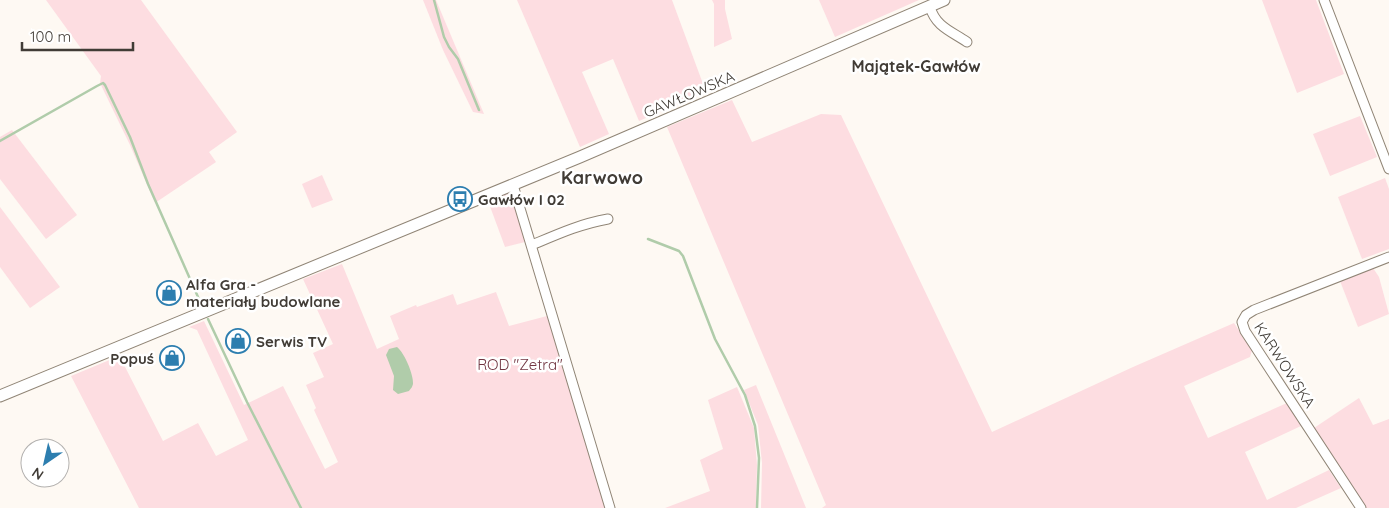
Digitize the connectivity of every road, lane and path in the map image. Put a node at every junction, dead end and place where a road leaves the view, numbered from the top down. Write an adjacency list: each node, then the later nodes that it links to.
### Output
1 (944, 0): 3 (street, GAWŁOWSKA)
2 (1324, 0): 5 (street)
3 (930, 7): 4 (street); 6 (street, GAWŁOWSKA)
4 (967, 42)
5 (1389, 169)
6 (514, 185): 8 (street); 10 (street, GAWŁOWSKA)
7 (608, 219): 8 (street)
8 (532, 245): 11 (street)
9 (1389, 257): 12 (street, KARWOWSKA)
10 (0, 396)
11 (610, 508)
12 (1361, 508)

